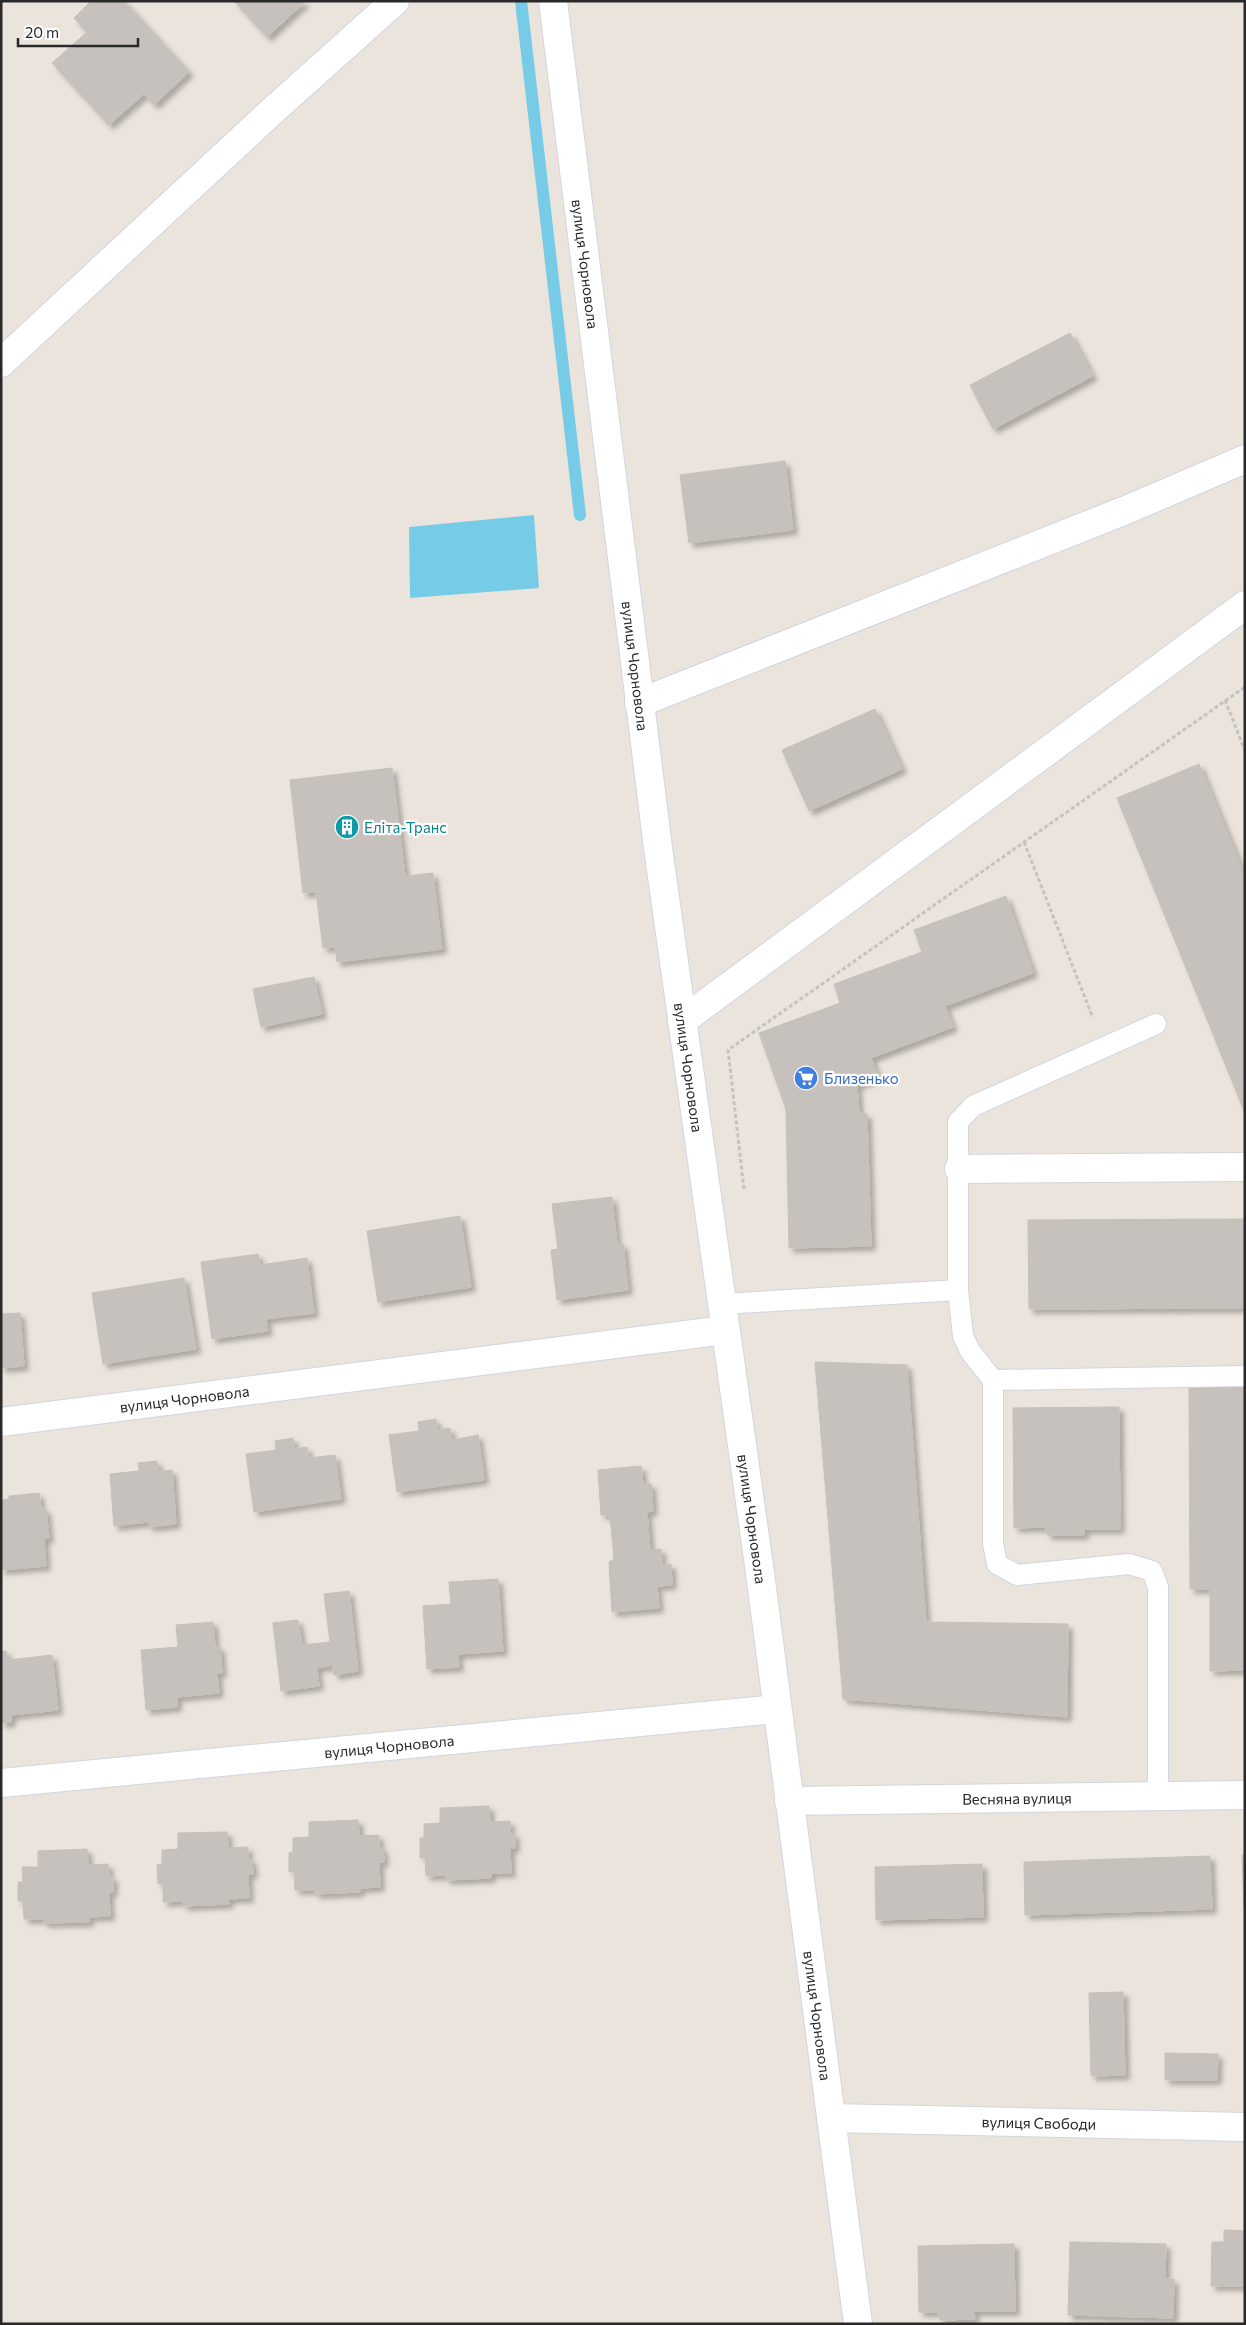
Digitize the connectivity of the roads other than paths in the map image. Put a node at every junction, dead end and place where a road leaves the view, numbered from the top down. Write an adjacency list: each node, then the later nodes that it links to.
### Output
1 (395, 1): 3 (street)
2 (553, 1): 6 (street, вулиця Чорновола)
3 (1, 363)
4 (1245, 459): 6 (street)
5 (1245, 605): 7 (street)
6 (640, 703): 7 (street, вулиця Чорновола)
7 (682, 1021): 12 (street, вулиця Чорновола)
8 (1156, 1024): 10 (lane)
9 (1245, 1168): 10 (street)
10 (959, 1169): 11 (lane)
11 (958, 1290): 12 (lane); 15 (lane)
12 (722, 1304): 13 (street, вулиця Чорновола)
13 (725, 1330): 16 (street, вулиця Чорновола); 17 (street, вулиця Чорновола)
14 (1245, 1376): 15 (lane)
15 (993, 1380): 20 (lane)
16 (1, 1422)
17 (777, 1709): 18 (street, вулиця Чорновола); 21 (street, вулиця Чорновола)
18 (1, 1783)
19 (1245, 1795): 20 (street, Весняна вулиця)
20 (1158, 1796): 21 (street, Весняна вулиця)
21 (788, 1801): 22 (street, вулиця Чорновола)
22 (831, 2118): 23 (street, вулиця Свободи); 24 (street, вулиця Чорновола)
23 (1245, 2126)
24 (858, 2324)

